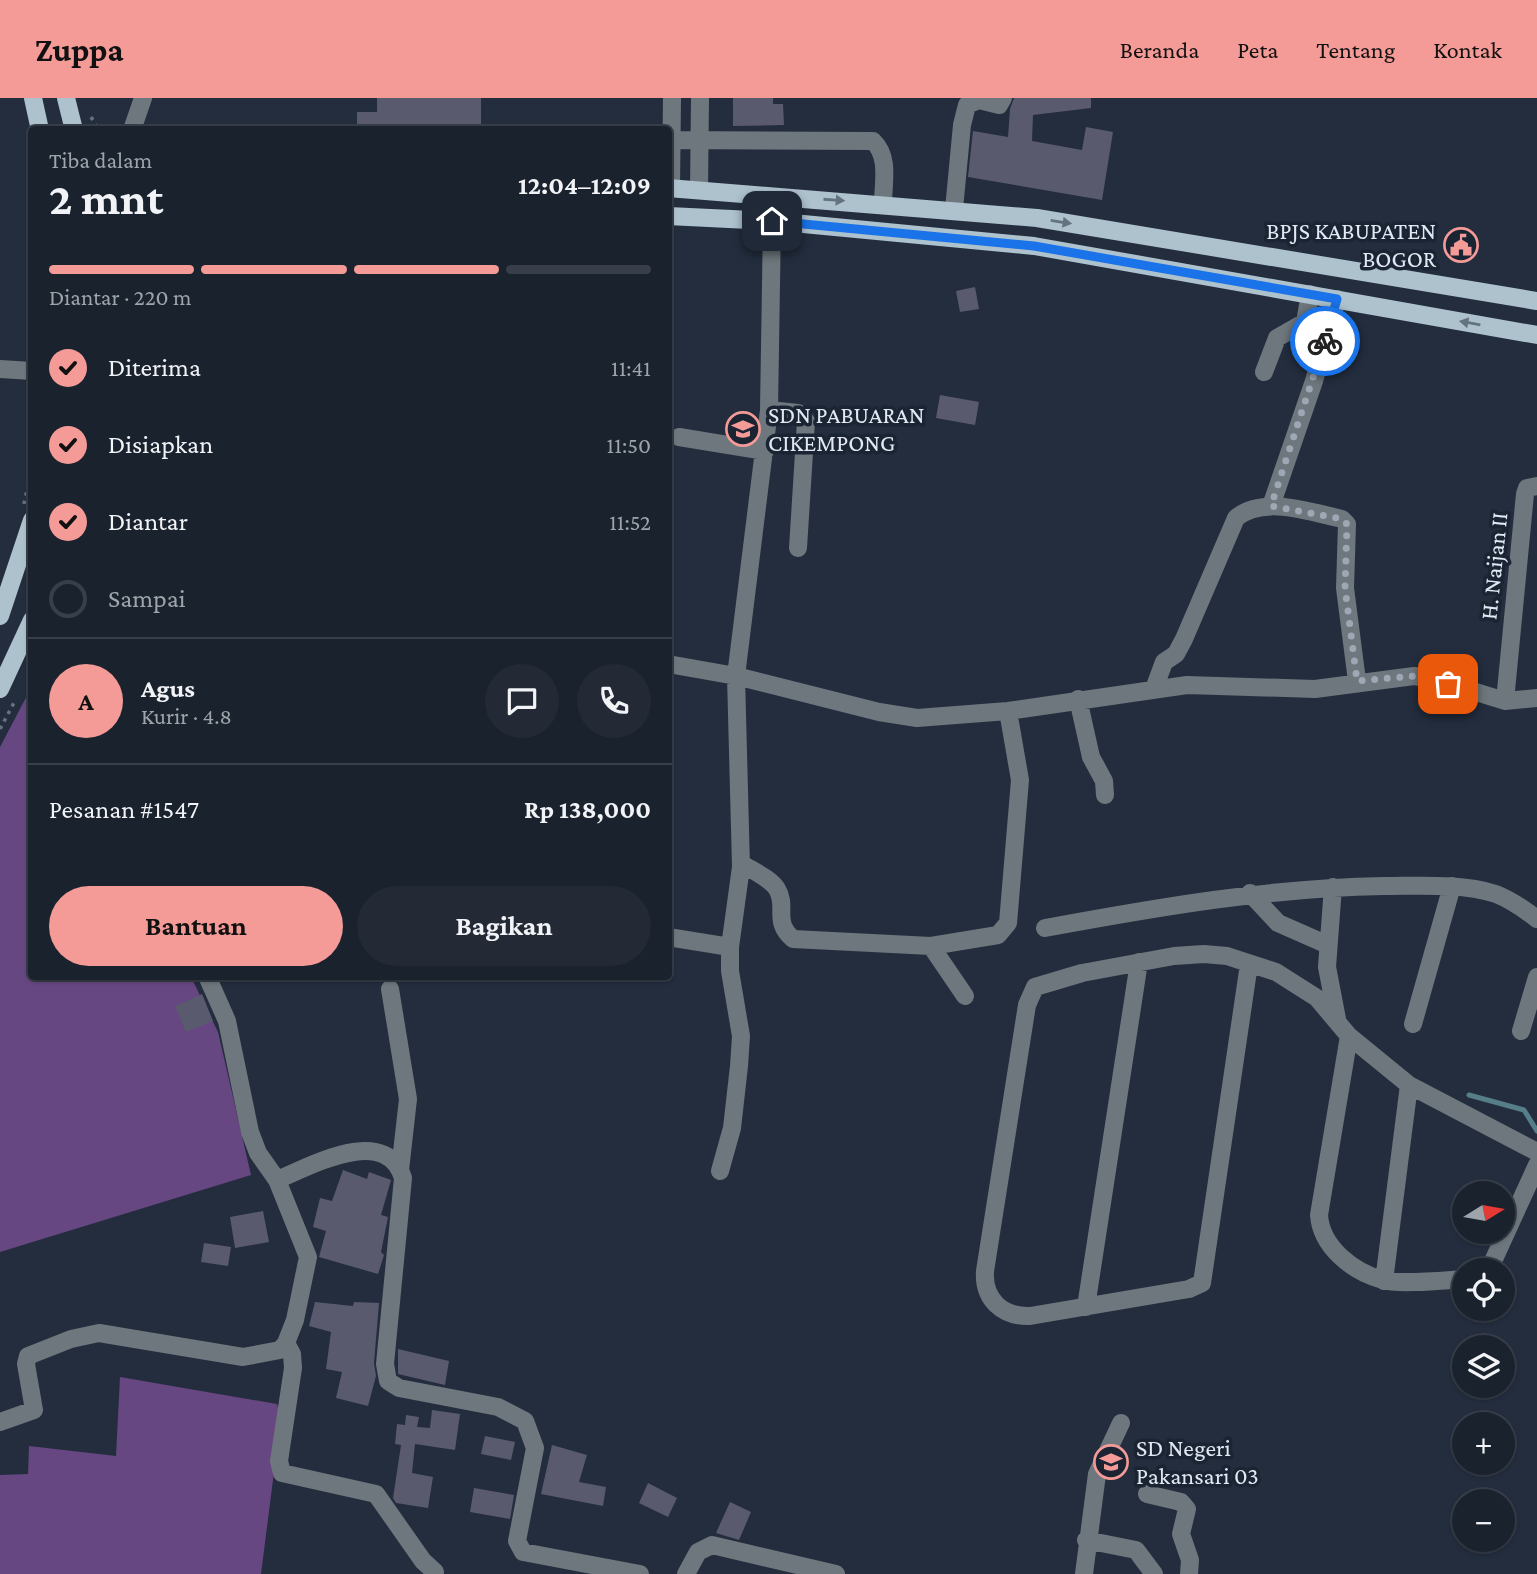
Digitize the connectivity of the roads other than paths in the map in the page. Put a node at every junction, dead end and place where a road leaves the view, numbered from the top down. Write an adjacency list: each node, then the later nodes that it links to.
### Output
1 (33, 98): 7 (main road)
2 (66, 98): 8 (main road)
3 (143, 98): 9 (street)
4 (673, 98): 10 (street)
5 (700, 98): 12 (street)
6 (1003, 98): 16 (street)
7 (39, 126)
8 (73, 126)
9 (133, 126)
10 (671, 126)
11 (672, 140): 12 (street)
12 (700, 141): 14 (street); 15 (street)
13 (672, 188): 14 (main road)
14 (699, 190): 15 (main road, one-way to 15); 18 (main road)
15 (883, 204): 16 (main road)
16 (954, 209): 22 (main road, one-way to 22)
17 (672, 216): 18 (main road)
18 (699, 217): 19 (main road)
19 (772, 221): 20 (main road); 27 (street)
20 (1310, 294): 21 (main road); 26 (street)
21 (1337, 299): 23 (main road, one-way to 21); 31 (street)
22 (1537, 301)
23 (1537, 335)
24 (0, 369): 25 (street)
25 (28, 371)
26 (1264, 372)
27 (769, 410): 29 (street); 33 (street)
28 (679, 437): 29 (street)
29 (765, 451): 38 (street)
30 (1537, 486): 44 (street, H. Naijan II)
31 (1271, 506): 39 (street); 41 (street)
32 (28, 532): 34 (main road)
33 (798, 548)
34 (3, 609): 35 (main road)
35 (28, 617)
36 (28, 627): 40 (main road)
37 (672, 665): 38 (street)
38 (736, 676): 45 (street); 47 (street)
39 (1357, 681): 41 (street); 44 (street)
40 (0, 689)
41 (1154, 689): 43 (street)
42 (1537, 698): 44 (street)
43 (1078, 699): 45 (street); 46 (street)
44 (1505, 701)
45 (1008, 711): 55 (street)
46 (1105, 794)
47 (741, 863): 55 (street); 56 (street)
48 (1451, 886): 49 (street); 51 (street); 63 (street)
49 (1333, 887): 50 (street); 54 (street)
50 (1250, 893): 52 (street); 54 (street)
51 (1537, 919)
52 (1045, 928)
53 (672, 938): 56 (street)
54 (1328, 945): 64 (street)
55 (931, 946): 62 (street)
56 (730, 947): 70 (street)
57 (1139, 962): 58 (street); 75 (street); 75 (street)
58 (1249, 964): 64 (street); 75 (street)
59 (1537, 976): 65 (street)
60 (209, 980): 71 (street)
61 (390, 989): 69 (street)
62 (965, 996)
63 (1413, 1024)
64 (1344, 1030): 66 (street); 74 (street)
65 (1521, 1031)
66 (1409, 1085): 67 (street); 74 (street)
67 (1537, 1152)
68 (1537, 1165): 72 (street)
69 (400, 1170): 71 (street); 83 (street)
70 (720, 1171)
71 (275, 1176): 76 (street)
72 (1494, 1258)
73 (1452, 1279): 74 (street)
74 (1384, 1281)
75 (1086, 1307)
76 (286, 1343): 77 (street); 82 (street)
77 (0, 1422)
78 (1121, 1423): 80 (street)
79 (1147, 1494): 88 (street)
80 (1086, 1540): 86 (street); 87 (street)
81 (764, 1566): 84 (street); 85 (street)
82 (435, 1572)
83 (640, 1574)
84 (686, 1574)
85 (836, 1574)
86 (1084, 1574)
87 (1154, 1574)
88 (1189, 1574)

